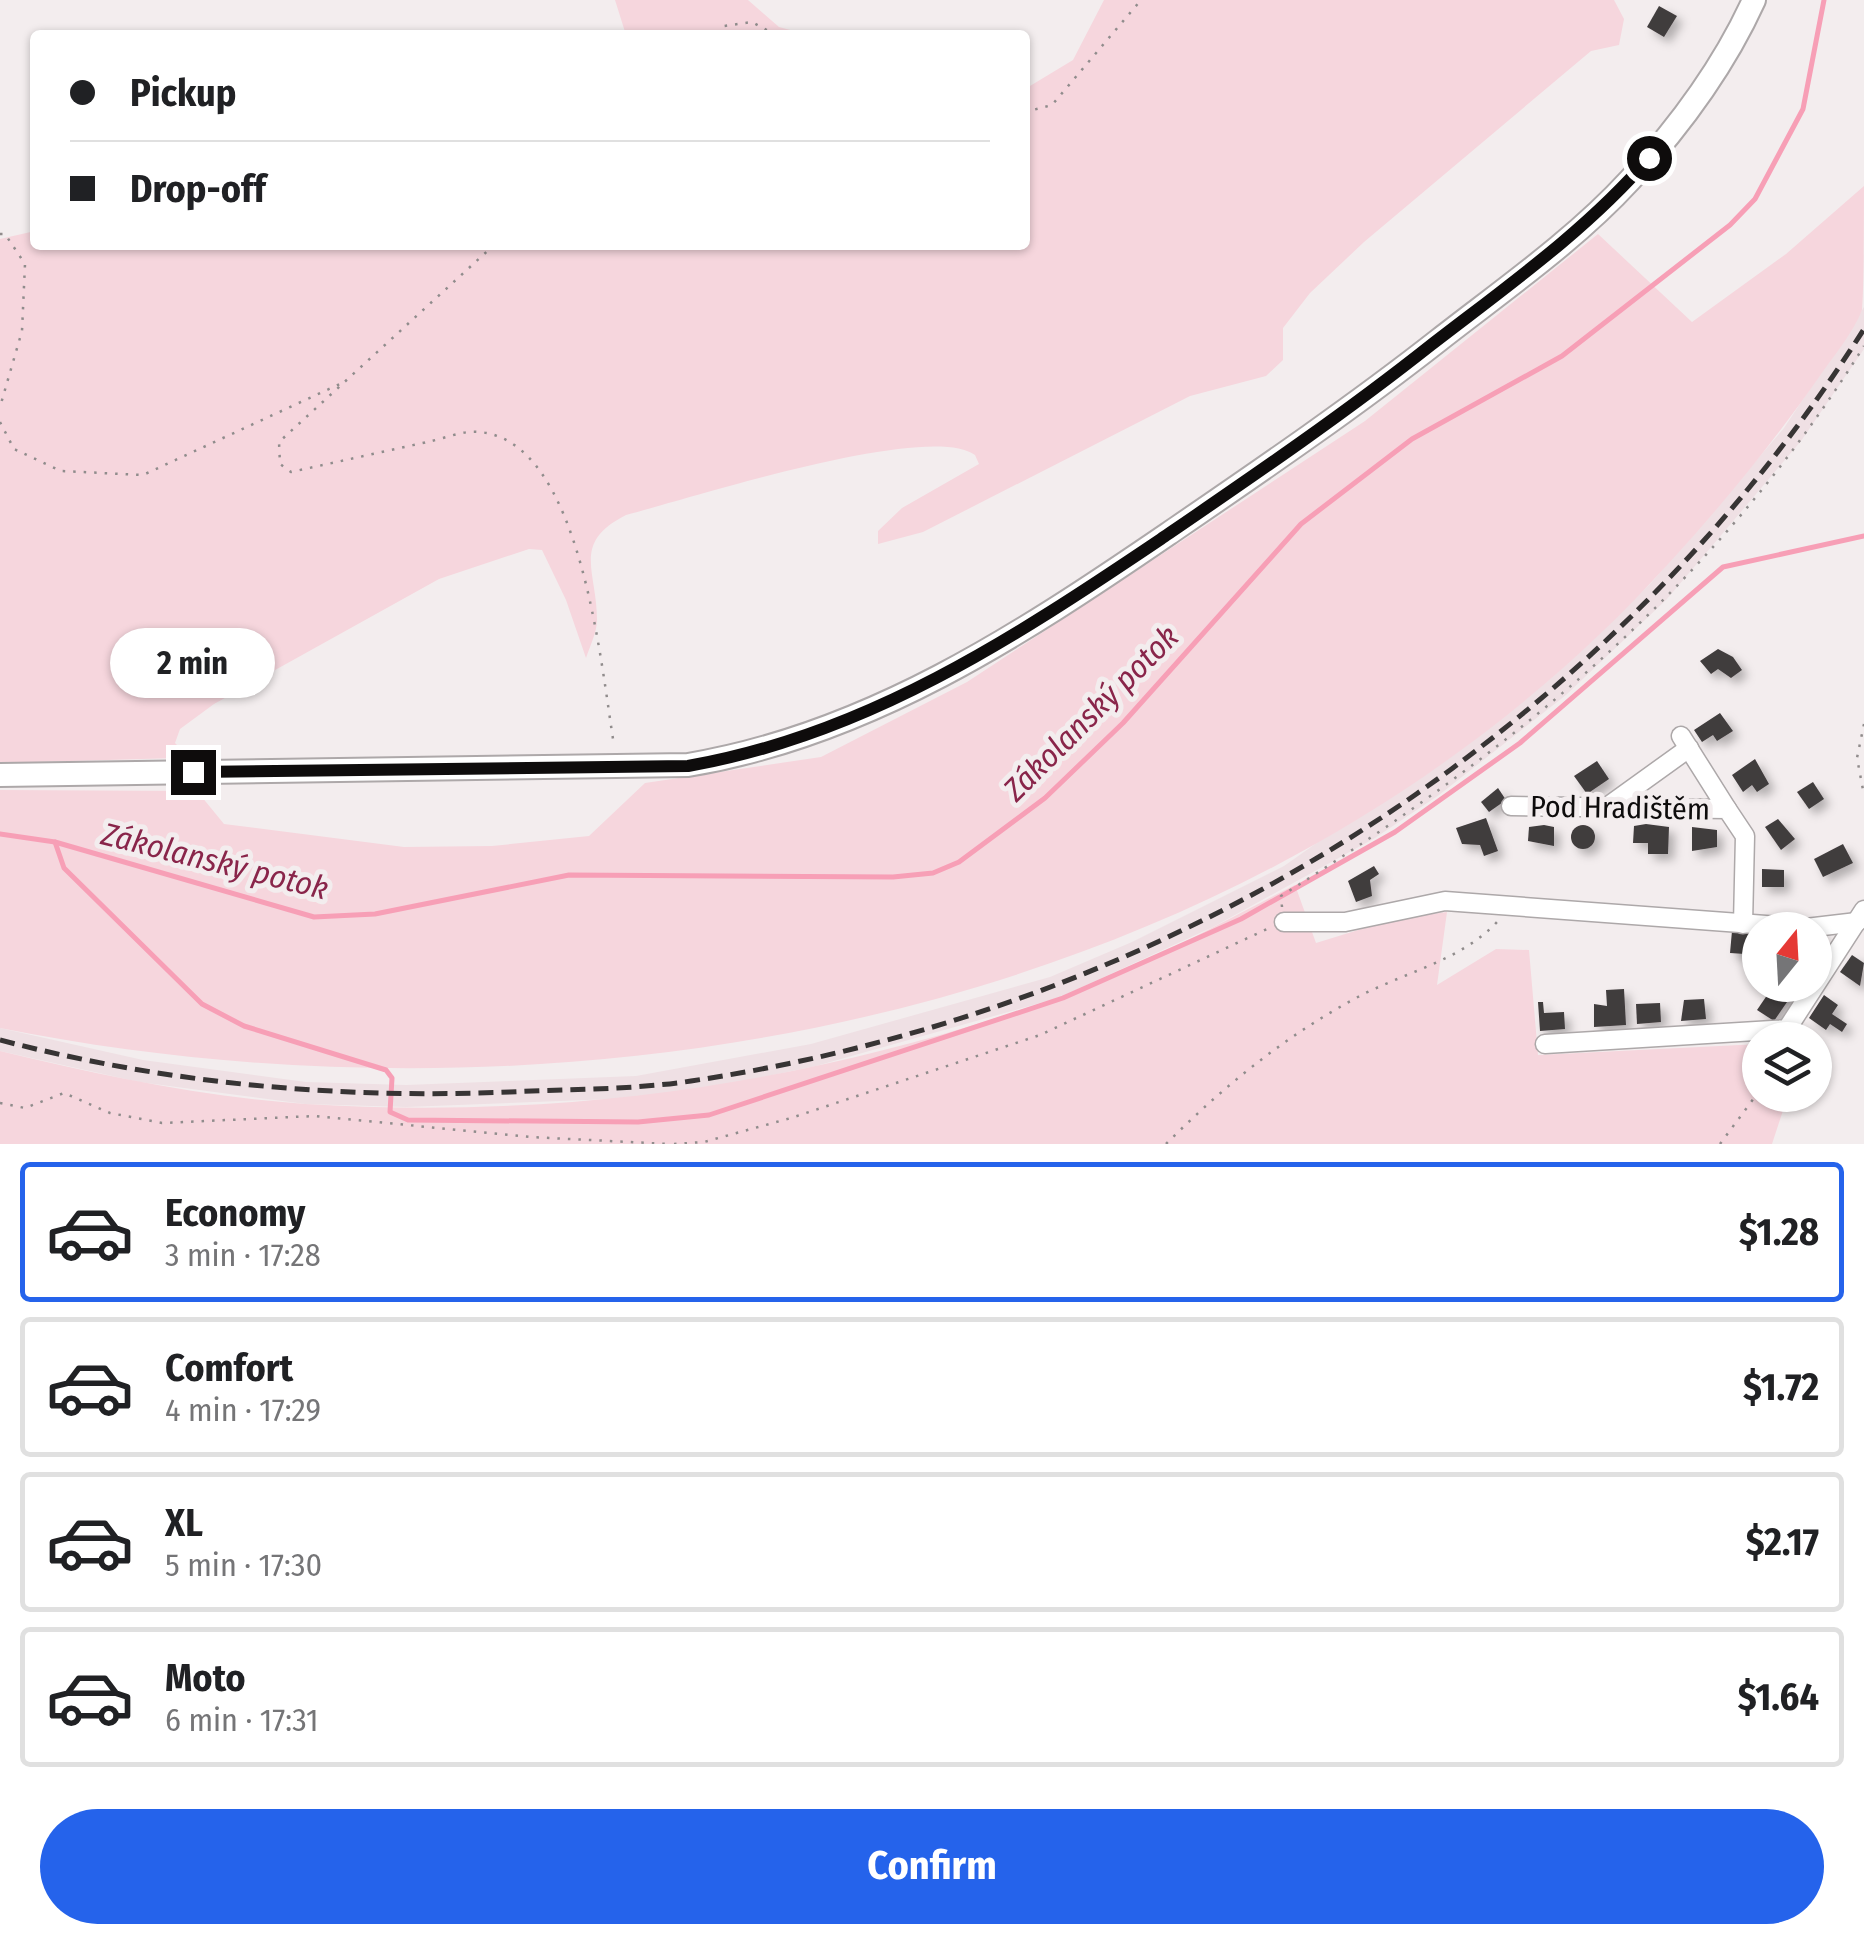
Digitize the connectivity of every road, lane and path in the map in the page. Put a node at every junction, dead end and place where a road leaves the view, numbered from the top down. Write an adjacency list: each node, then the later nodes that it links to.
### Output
1 (1142, 0): 5 (path)
2 (1754, 0): 13 (main road)
3 (726, 30): 4 (path)
4 (767, 30)
5 (1030, 111)
6 (0, 234): 10 (path)
7 (489, 250): 9 (path)
8 (1864, 346): 20 (path)
9 (348, 380): 11 (path); 13 (path)
10 (0, 407)
11 (0, 422)
12 (1864, 724): 15 (path)
13 (618, 766): 14 (main road)
14 (0, 775)
15 (1864, 795)
16 (1511, 806): 17 (street, Pod Hradištěm)
17 (1606, 808): 18 (street, Pod Hradištěm); 18 (street)
18 (1727, 809): 19 (street, Pod Hradištěm)
19 (1743, 912)
20 (1283, 914): 24 (street); 29 (path)
21 (1503, 915): 30 (path)
22 (1860, 916): 23 (street); 25 (street)
23 (1832, 922)
24 (1742, 924)
25 (1545, 1044)
26 (0, 1103): 28 (path)
27 (1744, 1112): 31 (path)
28 (668, 1144)
29 (674, 1144)
30 (1166, 1144)
31 (1720, 1144)

